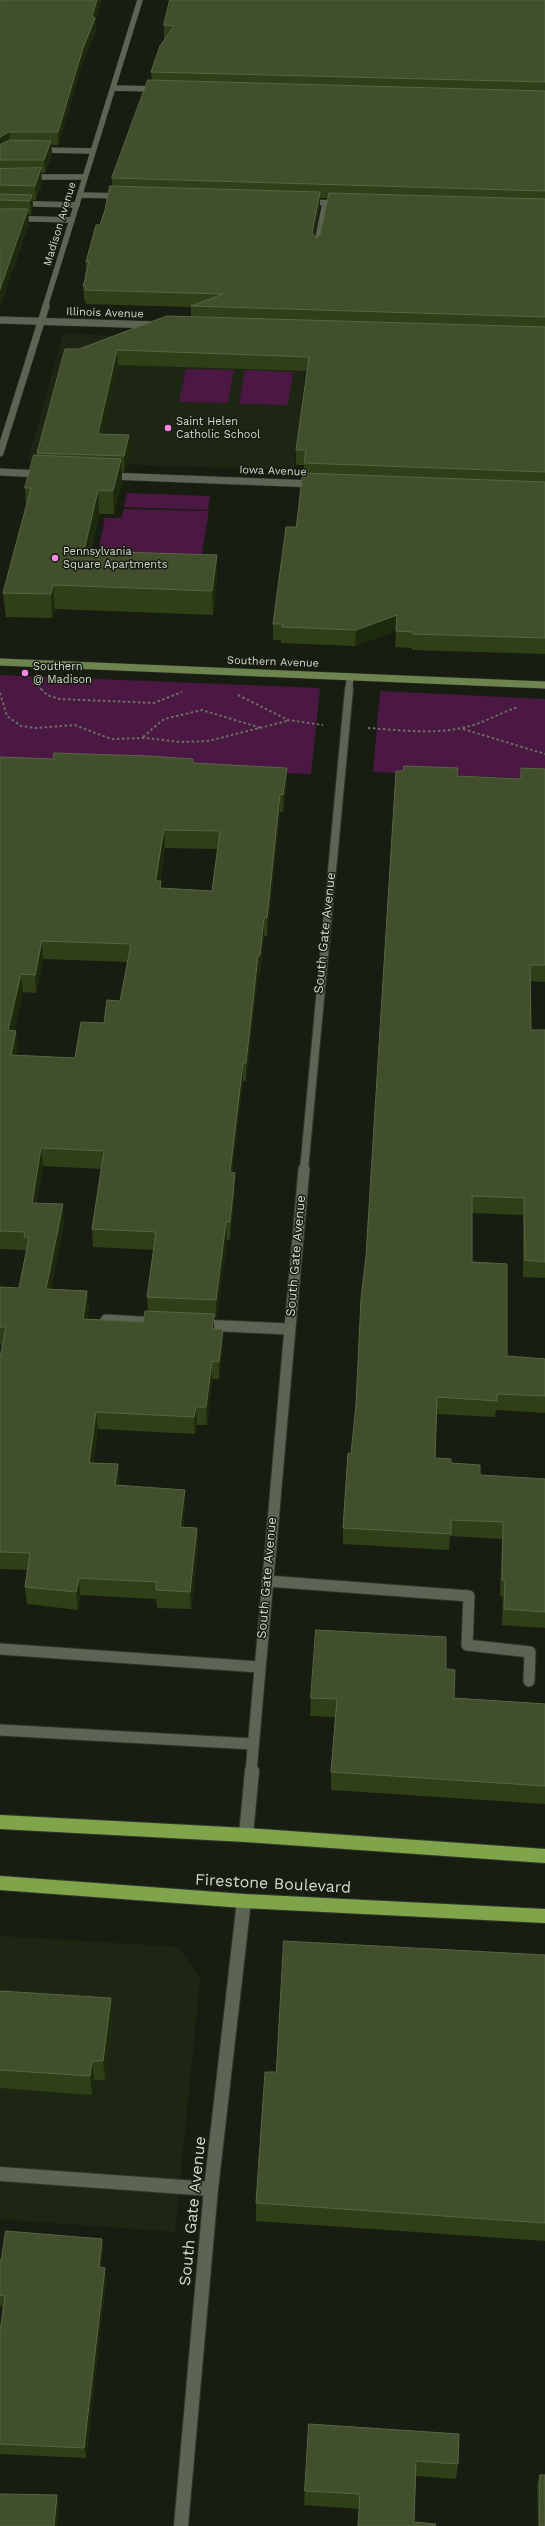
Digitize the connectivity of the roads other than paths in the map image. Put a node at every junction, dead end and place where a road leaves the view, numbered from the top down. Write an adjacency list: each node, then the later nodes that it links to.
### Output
1 (140, 0): 2 (street, Madison Avenue)
2 (113, 88): 3 (street); 5 (street, Madison Avenue)
3 (168, 90)
4 (29, 150): 5 (street)
5 (93, 151): 7 (street, Madison Avenue)
6 (24, 176): 7 (street)
7 (85, 177): 8 (street, Madison Avenue)
8 (81, 195): 9 (street); 14 (street, Madison Avenue)
9 (127, 196)
10 (0, 202): 14 (street)
11 (302, 202): 12 (street)
12 (325, 203): 13 (street); 17 (street)
13 (348, 203)
14 (77, 205): 16 (street, Madison Avenue)
15 (0, 218): 16 (street)
16 (72, 220): 19 (street, Madison Avenue)
17 (316, 248)
18 (0, 320): 19 (street, Illinois Avenue)
19 (41, 321): 20 (street, Illinois Avenue); 21 (street, Madison Avenue)
20 (159, 325)
21 (0, 453)
22 (0, 472): 23 (street)
23 (47, 474)
24 (103, 476): 25 (street, Iowa Avenue)
25 (324, 484)
26 (0, 662): 27 (street, Southern Avenue)
27 (350, 677): 28 (street, Southern Avenue); 32 (street, South Gate Avenue)
28 (545, 685)
29 (106, 1320): 30 (street)
30 (170, 1323)
31 (194, 1324): 32 (street)
32 (289, 1329): 33 (street, South Gate Avenue)
33 (266, 1581): 35 (street, South Gate Avenue); 36 (street)
34 (0, 1649): 35 (street)
35 (259, 1667): 38 (street, South Gate Avenue)
36 (529, 1681)
37 (0, 1730): 38 (street)
38 (253, 1744): 40 (street, South Gate Avenue)
39 (0, 1822): 40 (main road)
40 (246, 1835): 41 (main road)
41 (545, 1856)
42 (0, 1883): 43 (main road, Firestone Boulevard)
43 (244, 1901): 44 (main road, Firestone Boulevard); 46 (street, South Gate Avenue)
44 (545, 1916)
45 (0, 2174): 46 (street)
46 (211, 2189): 47 (street, South Gate Avenue)
47 (181, 2526)

